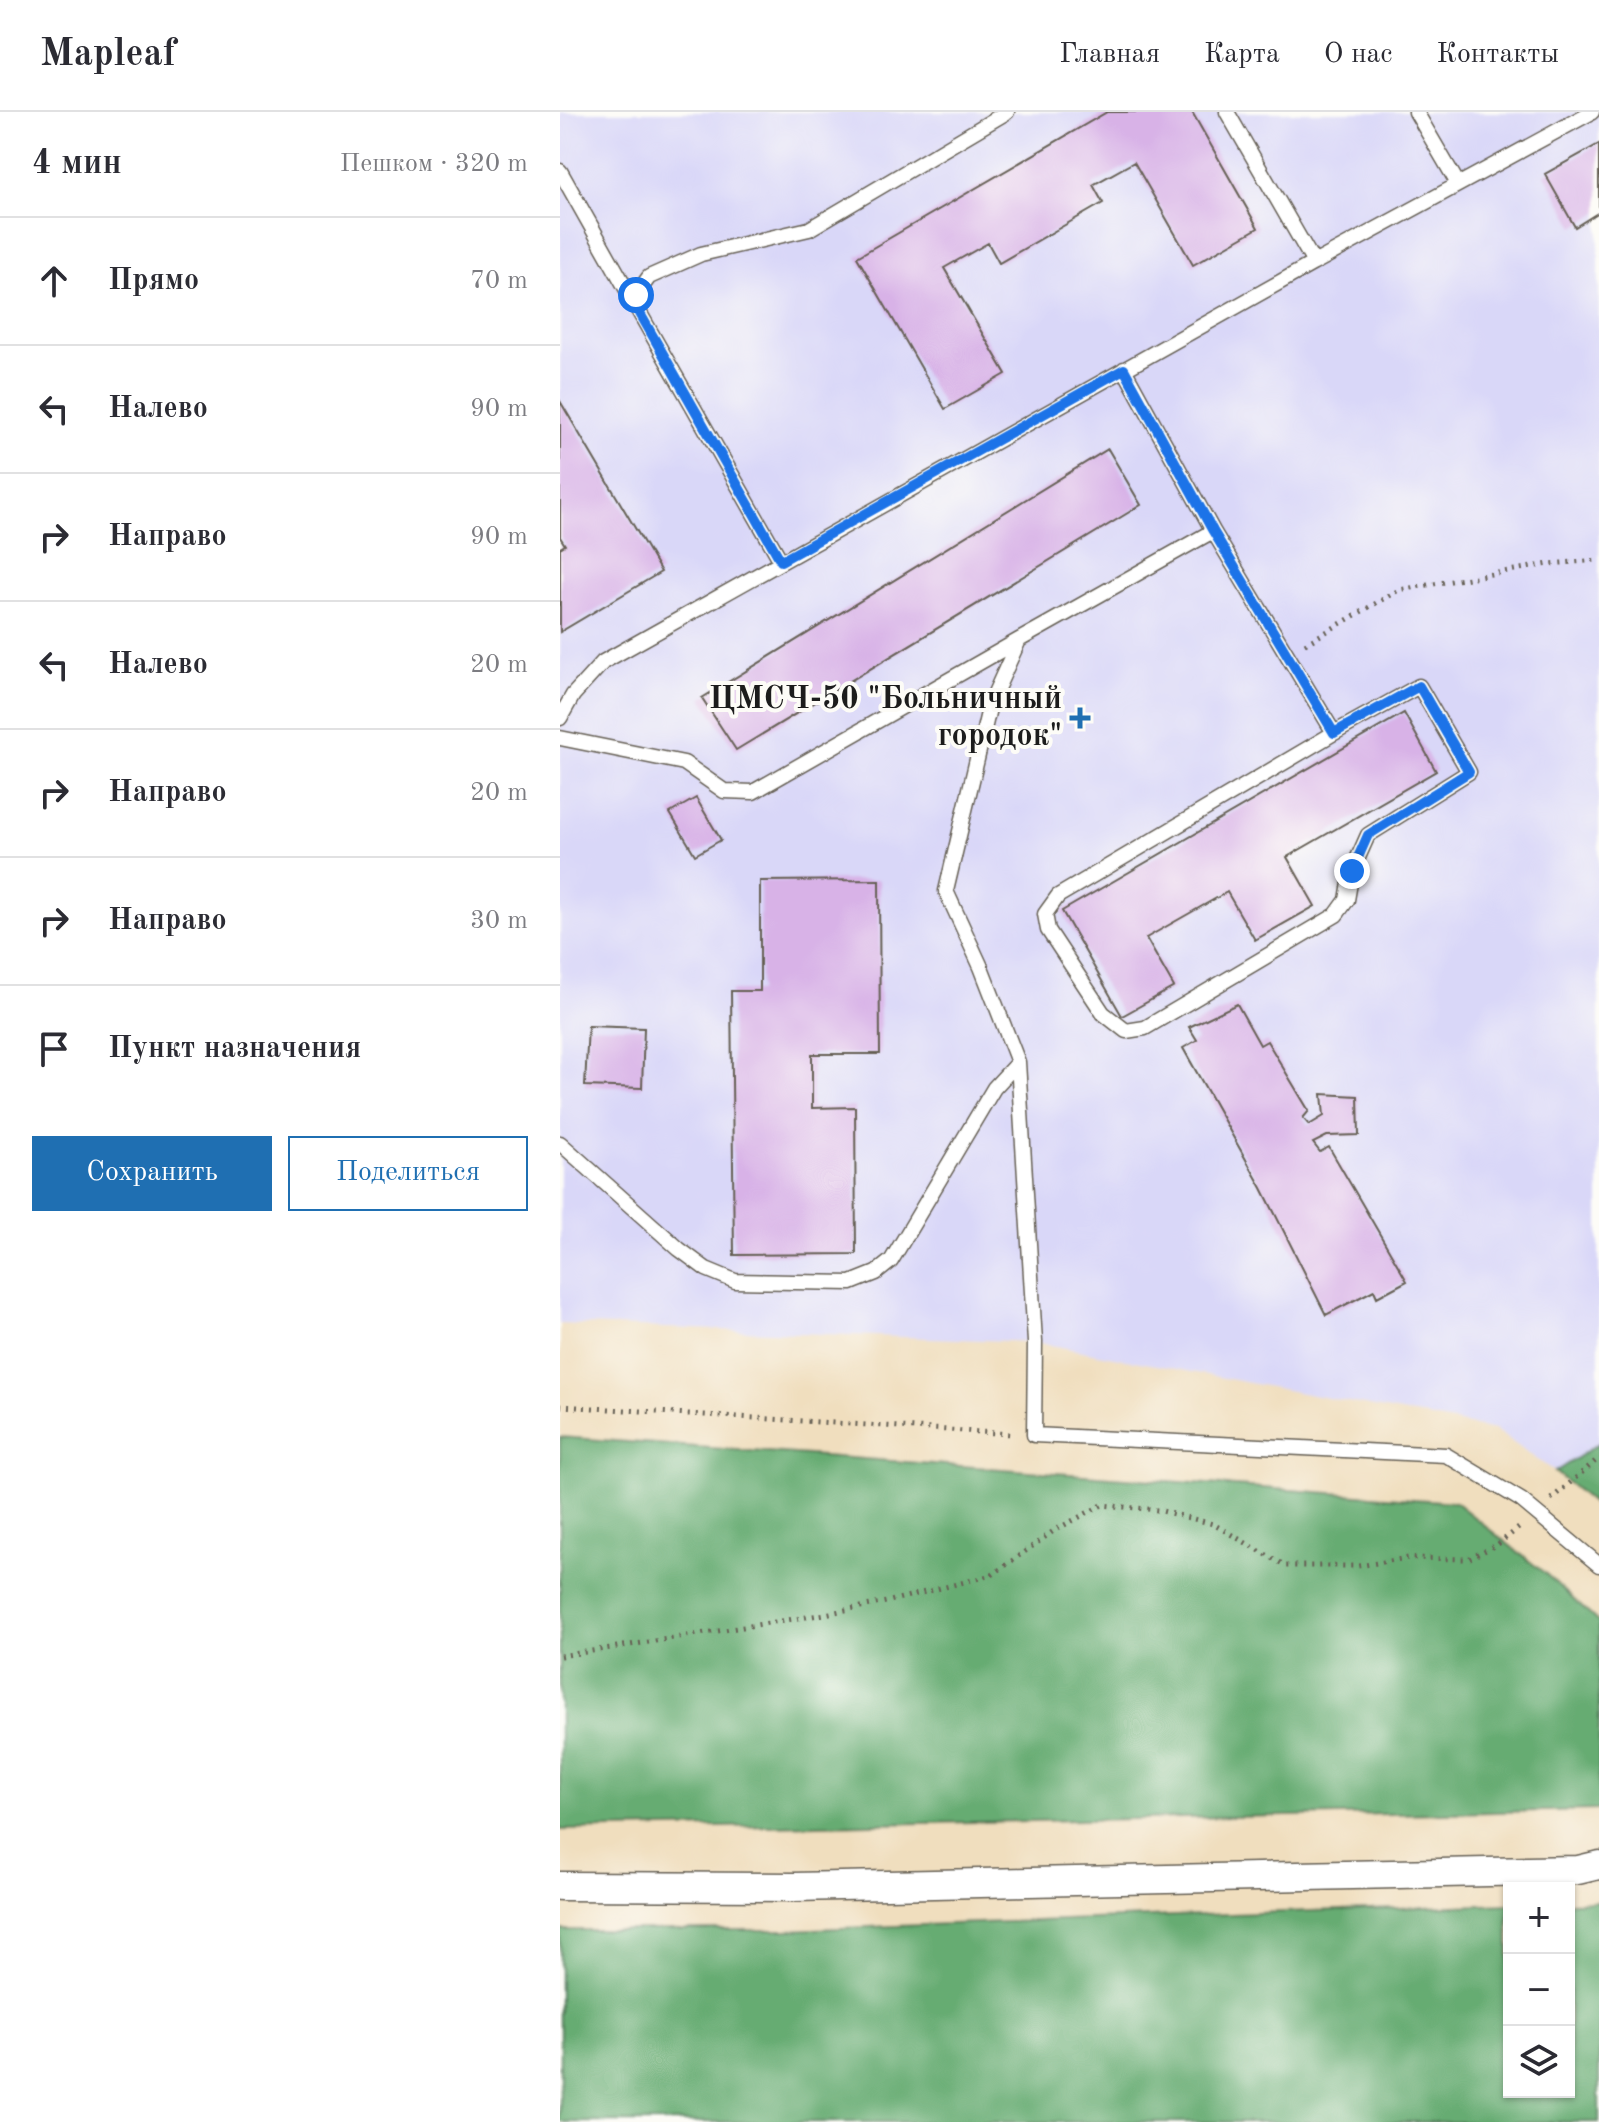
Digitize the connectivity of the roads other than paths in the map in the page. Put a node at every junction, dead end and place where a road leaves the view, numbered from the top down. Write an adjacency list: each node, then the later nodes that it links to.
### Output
1 (1007, 112): 8 (lane)
2 (1227, 112): 7 (lane)
3 (1416, 112): 6 (lane)
4 (1592, 112): 6 (lane)
5 (560, 171): 8 (lane)
6 (1458, 184): 7 (lane)
7 (1314, 263): 9 (lane)
8 (638, 310): 11 (lane)
9 (1124, 369): 10 (lane); 11 (lane)
10 (1213, 531): 12 (lane); 14 (lane)
11 (781, 561): 13 (lane)
12 (1019, 640): 15 (lane); 16 (lane)
13 (560, 718)
14 (1334, 733): 14 (lane)
15 (560, 738)
16 (1018, 1062): 17 (lane); 18 (lane)
17 (560, 1143)
18 (1599, 1565)
19 (1599, 1865): 20 (street)
20 (560, 1886)

